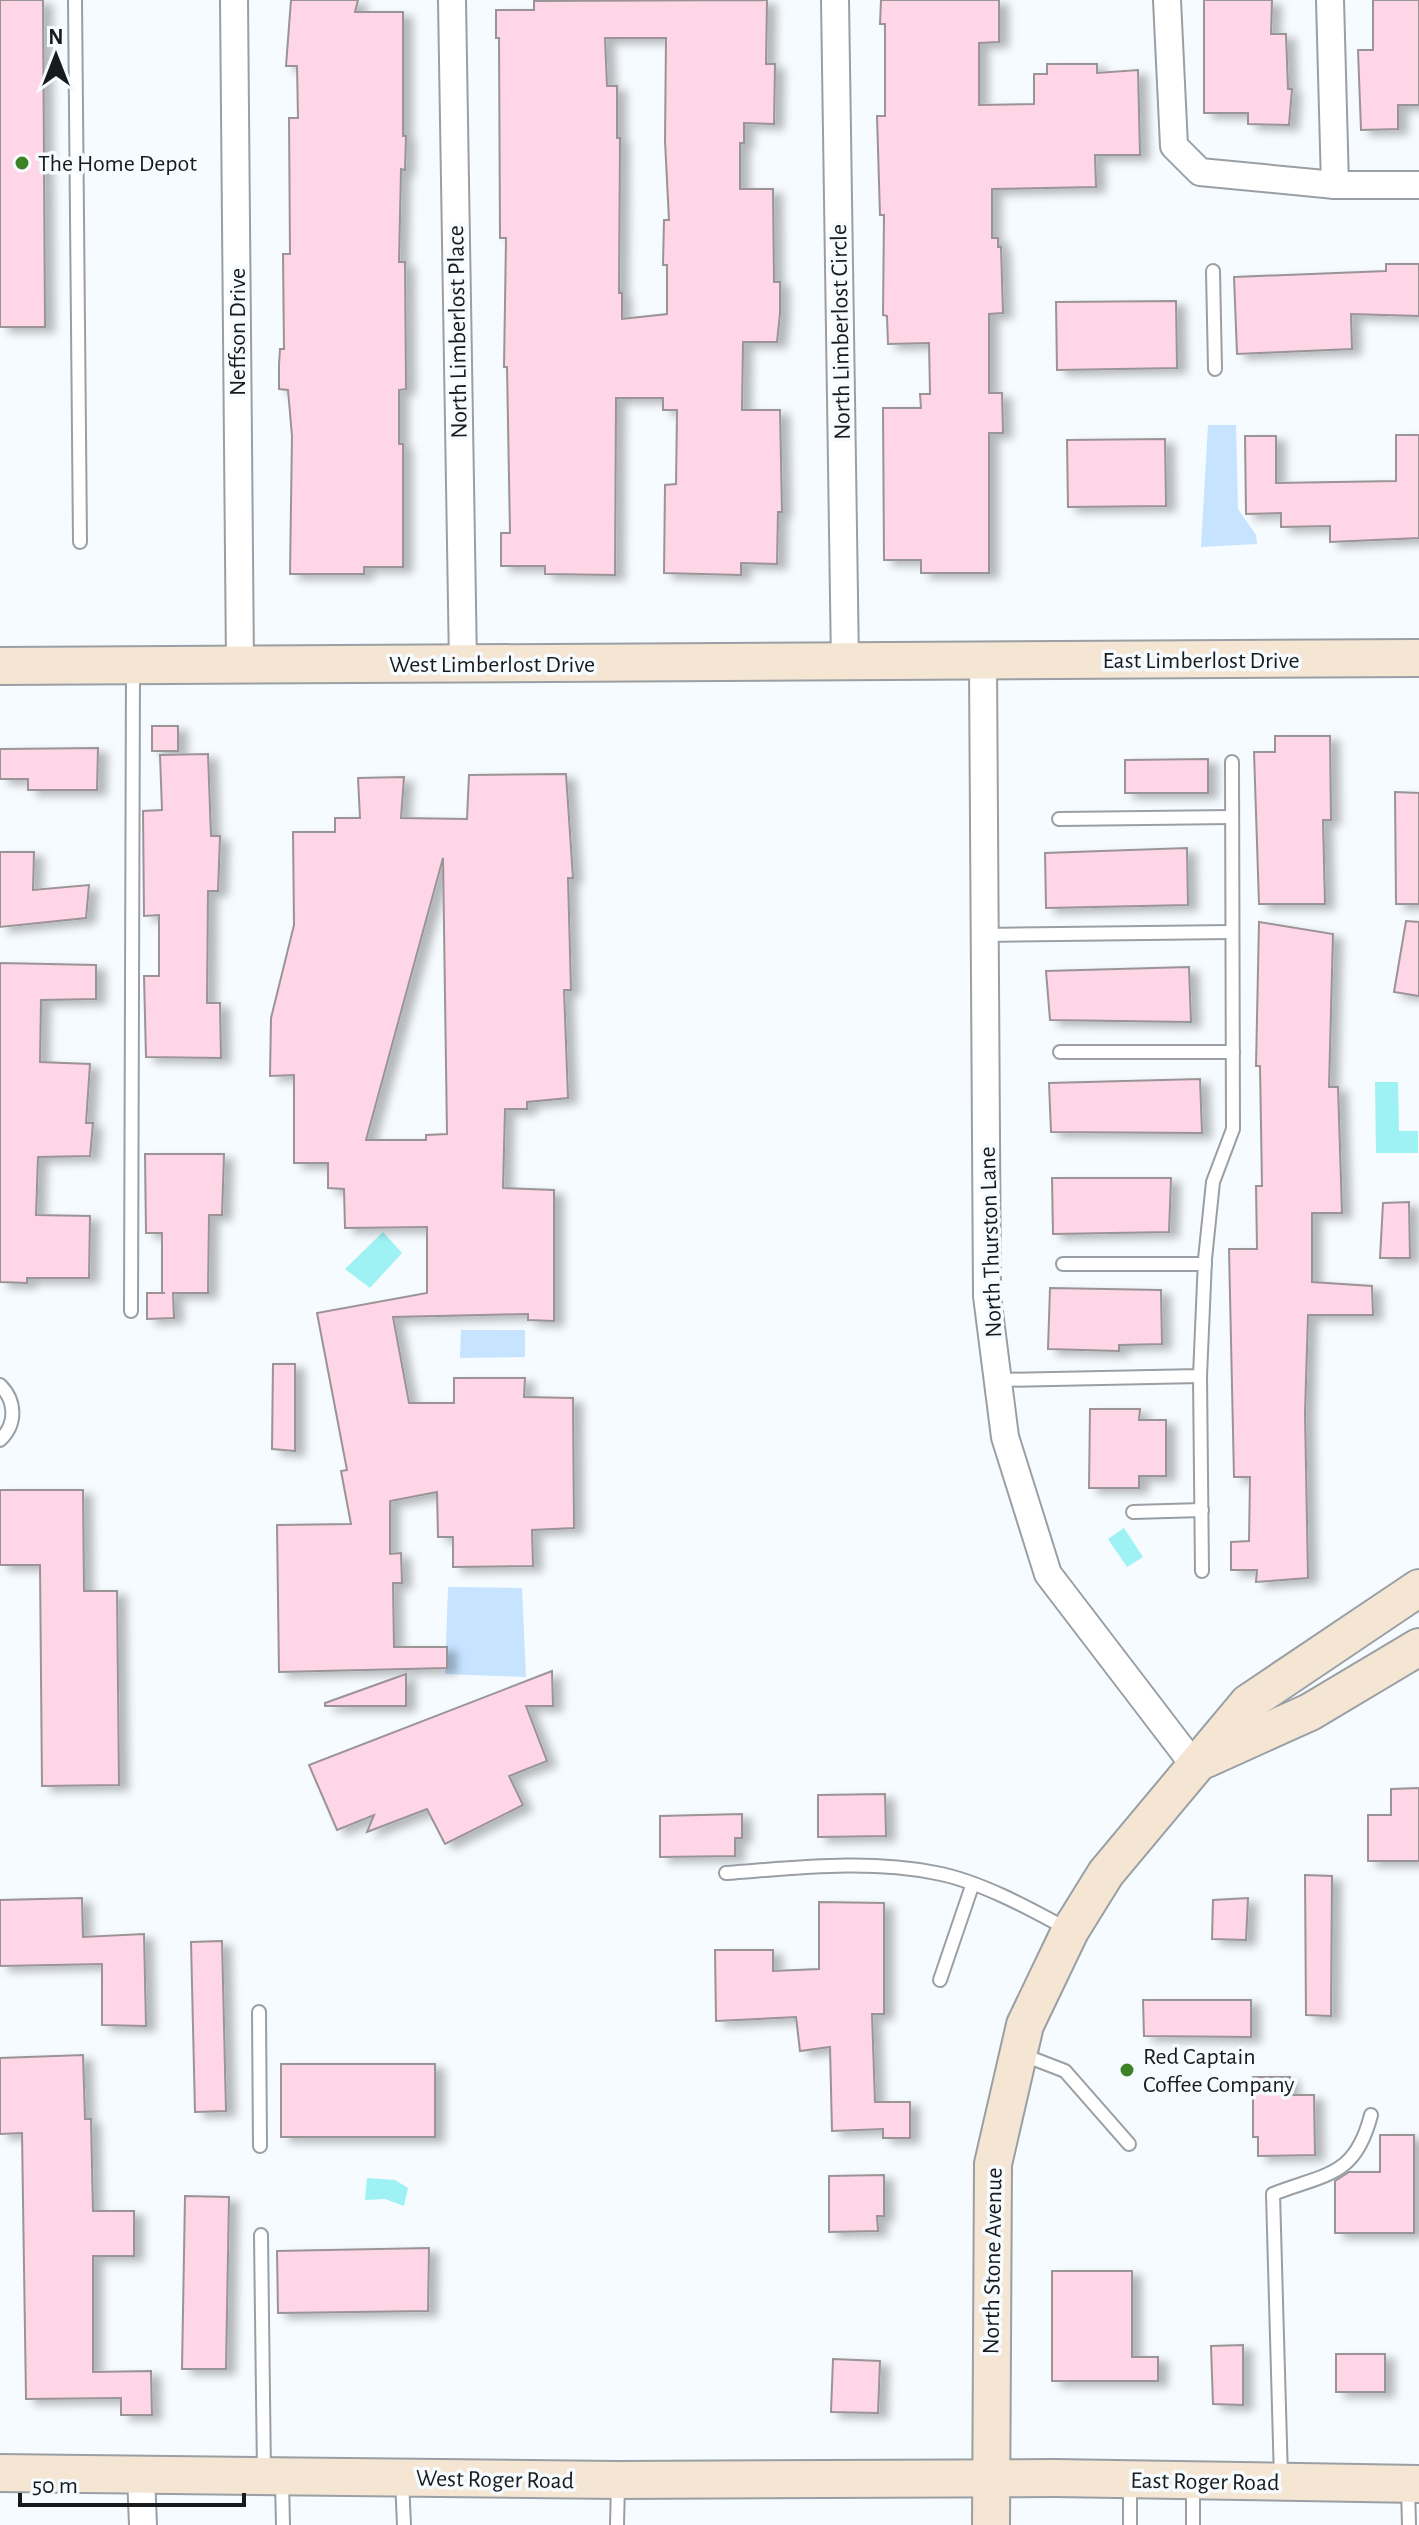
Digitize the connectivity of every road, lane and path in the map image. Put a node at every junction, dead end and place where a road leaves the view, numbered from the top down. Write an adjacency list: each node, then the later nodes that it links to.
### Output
1 (75, 0): 11 (lane)
2 (234, 0): 17 (street, Neffson Drive)
3 (452, 0): 15 (street, North Limberlost Place)
4 (835, 0): 13 (street, North Limberlost Circle)
5 (1167, 0): 7 (street)
6 (1330, 0): 7 (street)
7 (1335, 185): 8 (street)
8 (1419, 185)
9 (1213, 271): 10 (lane)
10 (1215, 369)
11 (80, 542)
12 (1419, 658): 14 (street, East Limberlost Drive)
13 (845, 663): 14 (street, West Limberlost Drive); 15 (street, West Limberlost Drive)
14 (983, 663): 23 (street, North Thurston Lane)
15 (463, 664): 17 (street, West Limberlost Drive)
16 (133, 665): 17 (street, West Limberlost Drive); 18 (street, West Limberlost Drive); 28 (lane)
17 (240, 665)
18 (0, 666)
19 (1232, 762): 20 (lane)
20 (1232, 817): 21 (lane); 22 (lane)
21 (1059, 819)
22 (1232, 932): 23 (lane); 25 (lane)
23 (985, 935): 30 (street, North Thurston Lane)
24 (1060, 1052): 25 (lane)
25 (1233, 1052): 27 (lane)
26 (1063, 1264): 27 (lane)
27 (1205, 1264): 29 (lane)
28 (131, 1311)
29 (1200, 1376): 30 (lane); 33 (lane)
30 (998, 1380): 38 (street, North Thurston Lane)
31 (0, 1385): 32 (lane)
32 (0, 1440)
33 (1202, 1510): 34 (lane); 35 (lane)
34 (1133, 1512)
35 (1202, 1571)
36 (1419, 1588): 38 (street, North Stone Avenue)
37 (1419, 1647): 38 (street, North Stone Avenue)
38 (1194, 1765): 41 (street, North Stone Avenue)
39 (726, 1873): 40 (lane)
40 (972, 1886): 41 (lane); 42 (lane)
41 (1070, 1931): 44 (street, North Stone Avenue)
42 (940, 1980)
43 (259, 2012): 47 (lane)
44 (1018, 2053): 46 (lane); 53 (street, North Stone Avenue)
45 (1371, 2115): 57 (lane)
46 (1129, 2144)
47 (260, 2146)
48 (261, 2235): 51 (lane)
49 (0, 2473): 50 (street, West Roger Road)
50 (141, 2476): 51 (street, West Roger Road); 59 (street)
51 (273, 2477): 52 (street, West Roger Road); 60 (lane)
52 (402, 2478): 54 (street, West Roger Road); 61 (lane)
53 (990, 2479): 54 (street, West Roger Road); 55 (street, East Roger Road); 63 (street, North Stone Avenue)
54 (618, 2480): 62 (lane)
55 (1130, 2480): 56 (street, East Roger Road); 64 (lane)
56 (1193, 2480): 57 (street, East Roger Road); 65 (lane)
57 (1281, 2482): 58 (street, East Roger Road)
58 (1413, 2484): 66 (lane)
59 (143, 2525)
60 (283, 2525)
61 (404, 2525)
62 (617, 2525)
63 (991, 2525)
64 (1130, 2525)
65 (1193, 2525)
66 (1409, 2525)

